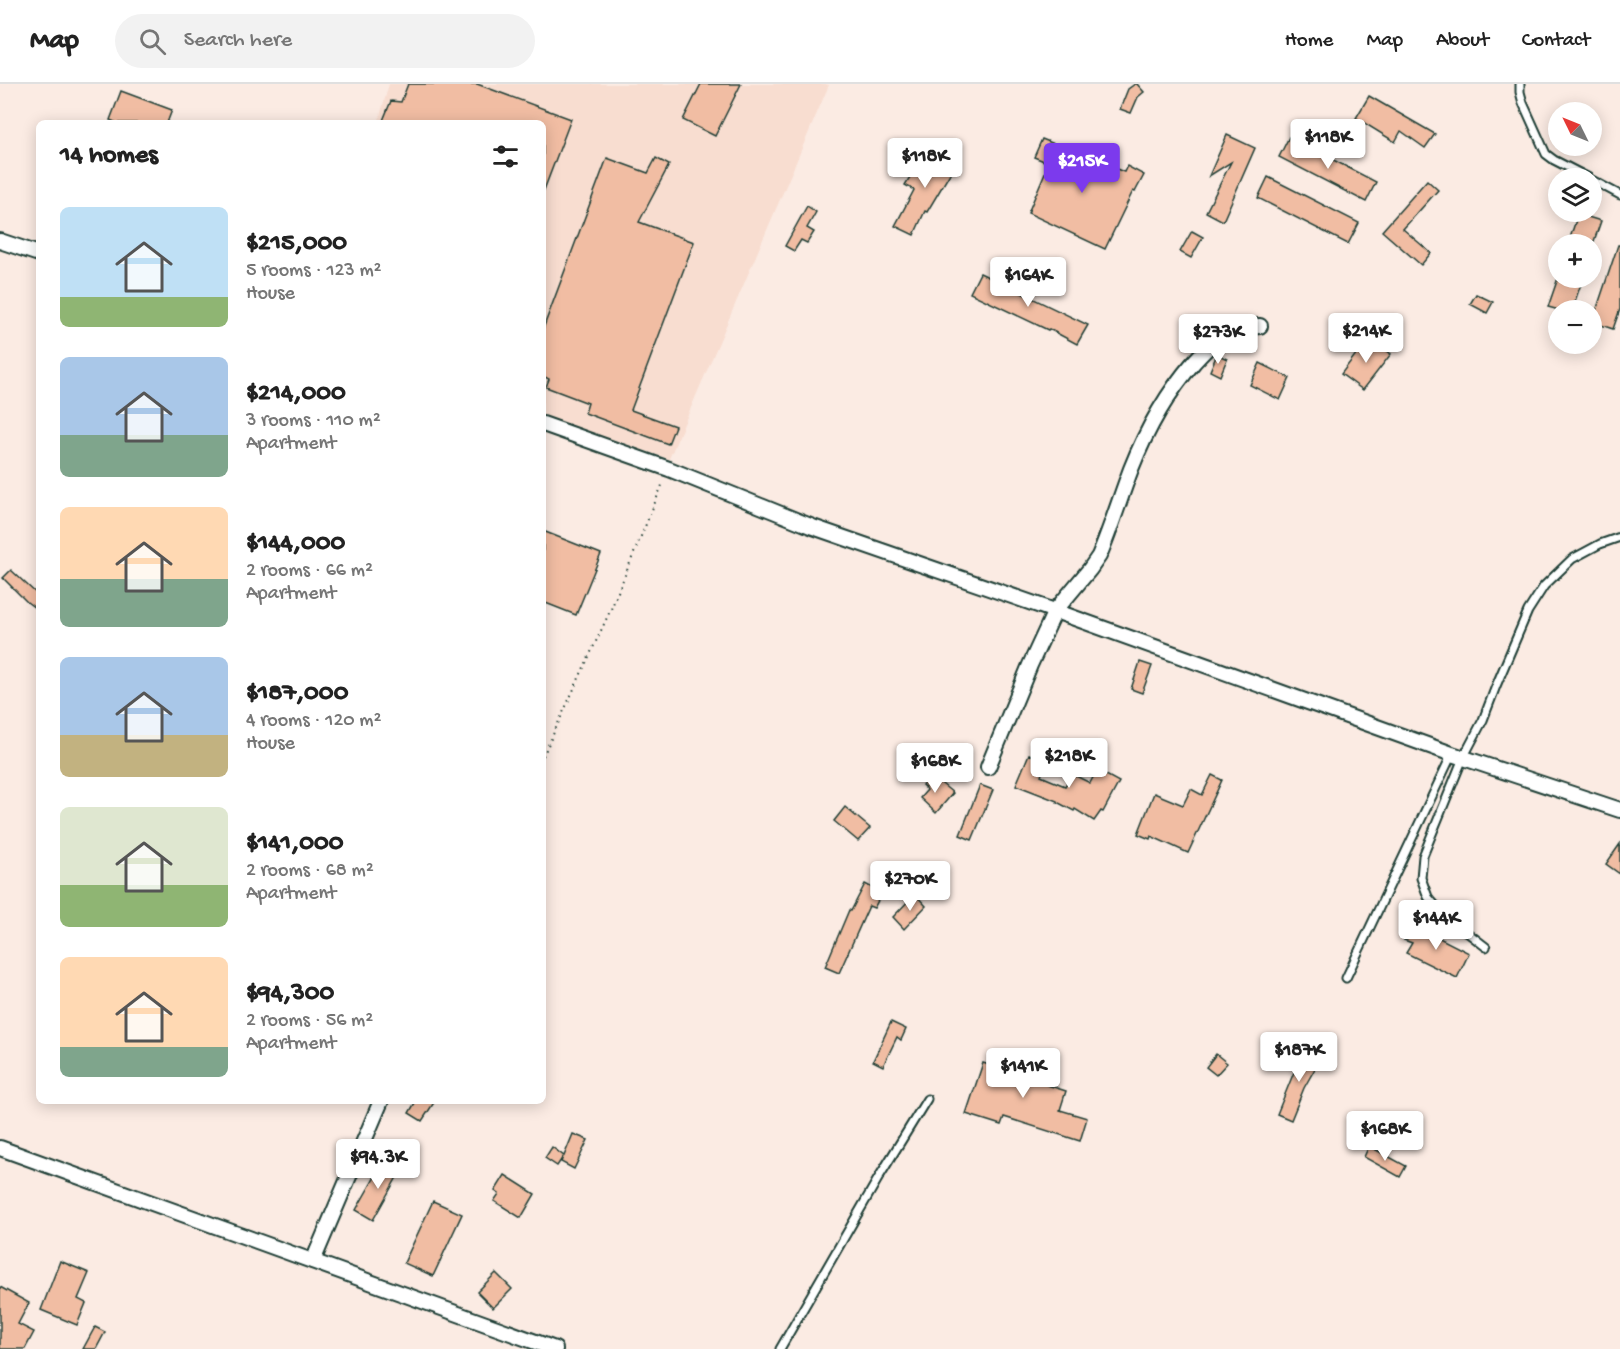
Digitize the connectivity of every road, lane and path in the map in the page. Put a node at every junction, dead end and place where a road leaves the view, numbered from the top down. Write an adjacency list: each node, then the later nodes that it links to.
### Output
1 (1521, 84): 2 (lane)
2 (1569, 168)
3 (1602, 185): 4 (lane)
4 (1620, 195)
5 (0, 240): 6 (street)
6 (36, 253)
7 (1260, 326): 11 (street)
8 (546, 425): 9 (street)
9 (669, 469): 11 (street); 12 (path)
10 (1620, 537): 13 (lane)
11 (1055, 611): 13 (street); 14 (street)
12 (546, 750)
13 (1457, 756): 15 (street); 16 (lane); 17 (lane)
14 (988, 767)
15 (1620, 810)
16 (1486, 947)
17 (1346, 978)
18 (927, 1099): 23 (lane)
19 (380, 1104): 21 (street)
20 (0, 1148): 21 (street)
21 (313, 1261): 22 (street)
22 (555, 1349)
23 (780, 1349)

